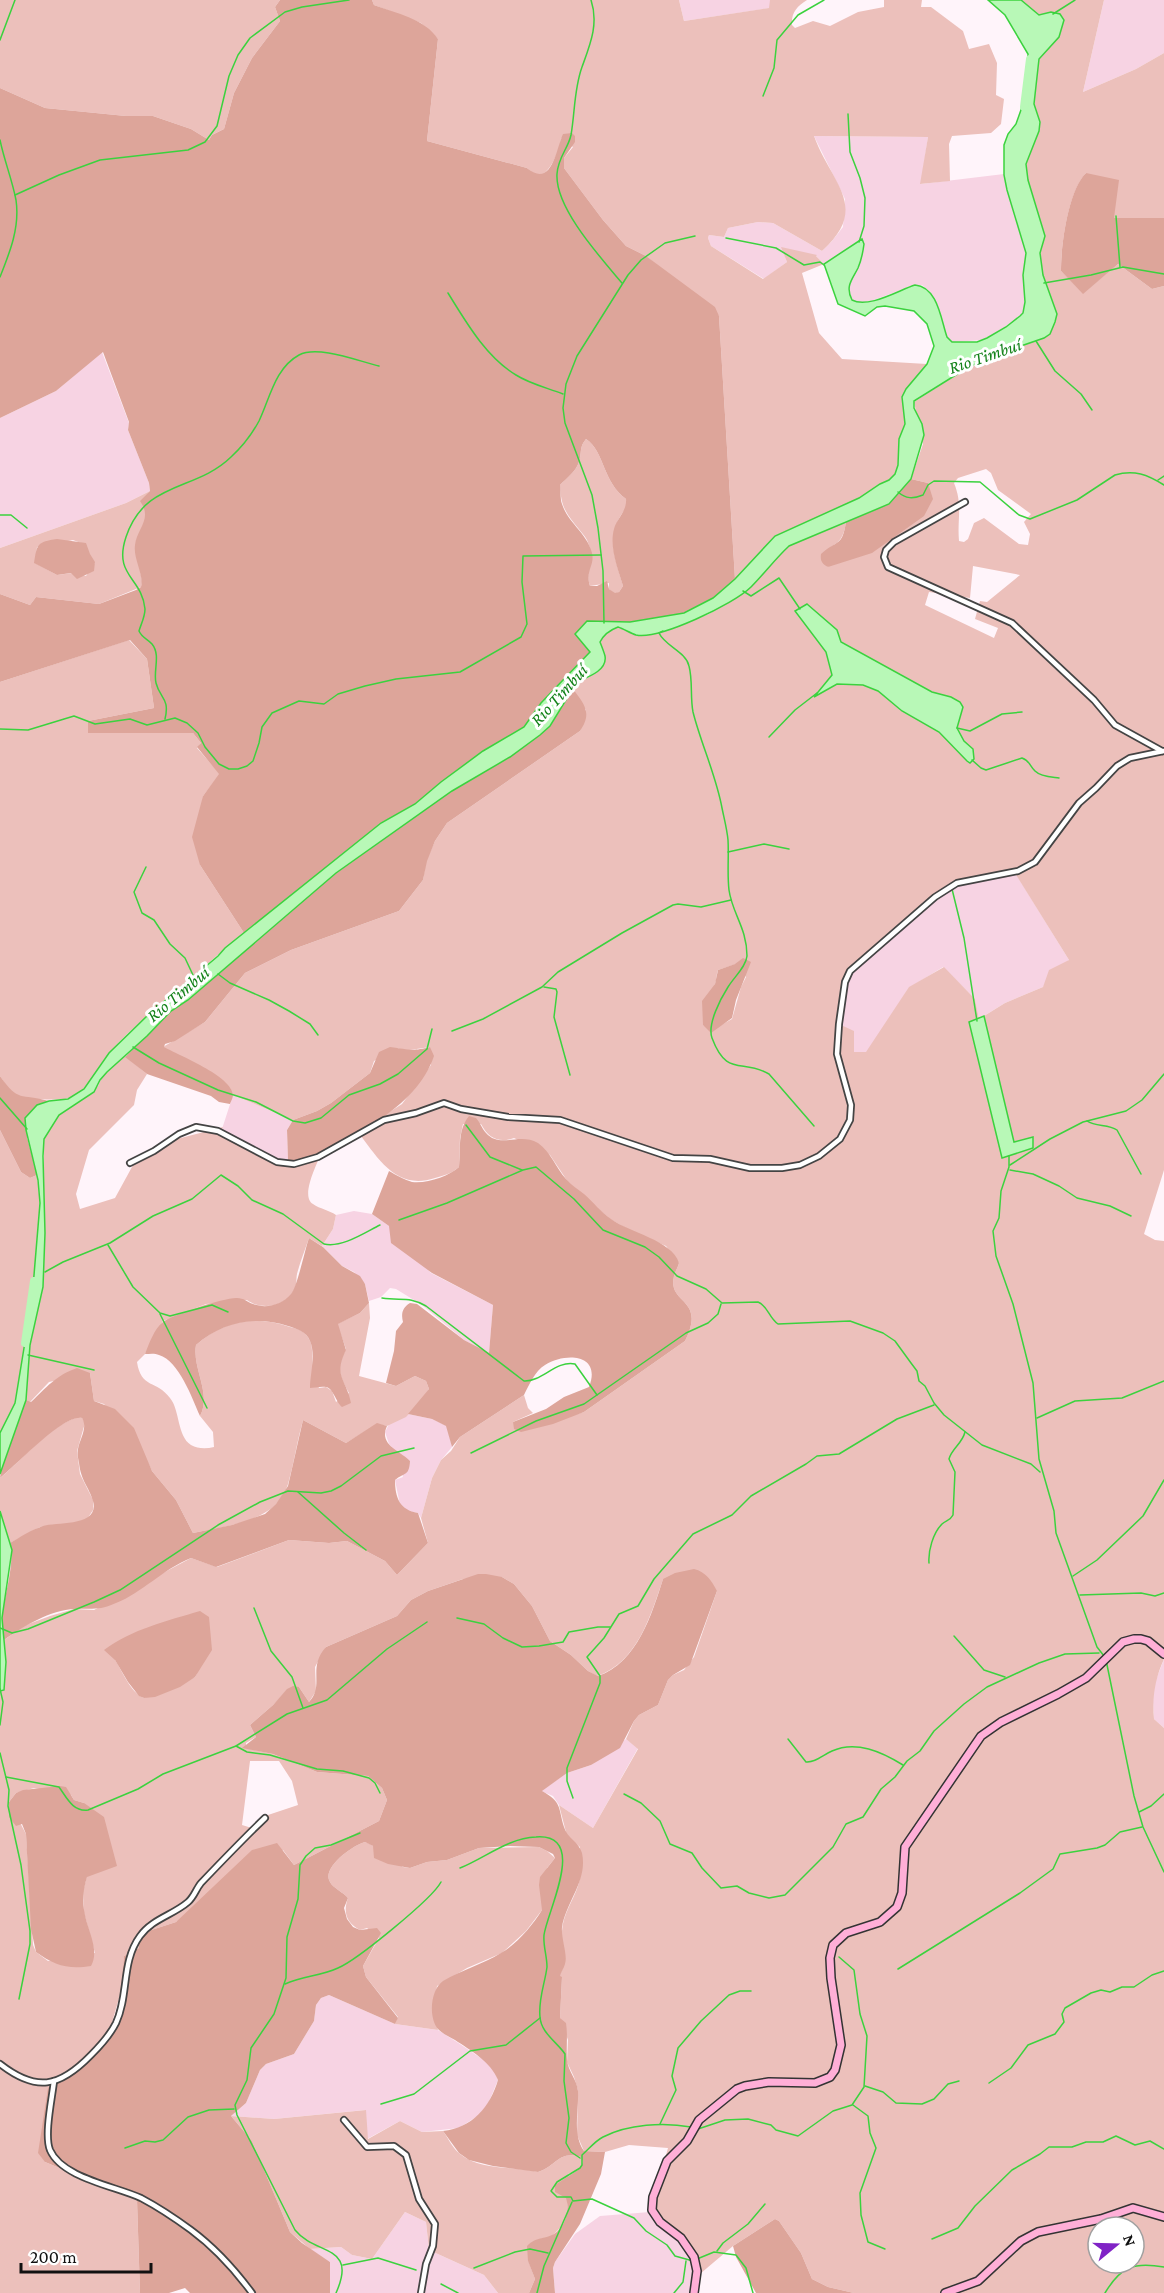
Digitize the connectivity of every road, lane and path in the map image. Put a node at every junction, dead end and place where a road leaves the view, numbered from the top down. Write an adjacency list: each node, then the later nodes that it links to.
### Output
1 (965, 502): 2 (street)
2 (1163, 751): 3 (street)
3 (130, 1163)
4 (1164, 1654): 13 (street)
5 (265, 1818): 7 (street)
6 (0, 2064): 7 (street)
7 (54, 2081): 11 (street)
8 (344, 2120): 12 (street)
9 (1164, 2217): 10 (street)
10 (954, 2292): 14 (street)
11 (252, 2293)
12 (421, 2293)
13 (694, 2293)
14 (945, 2293)

